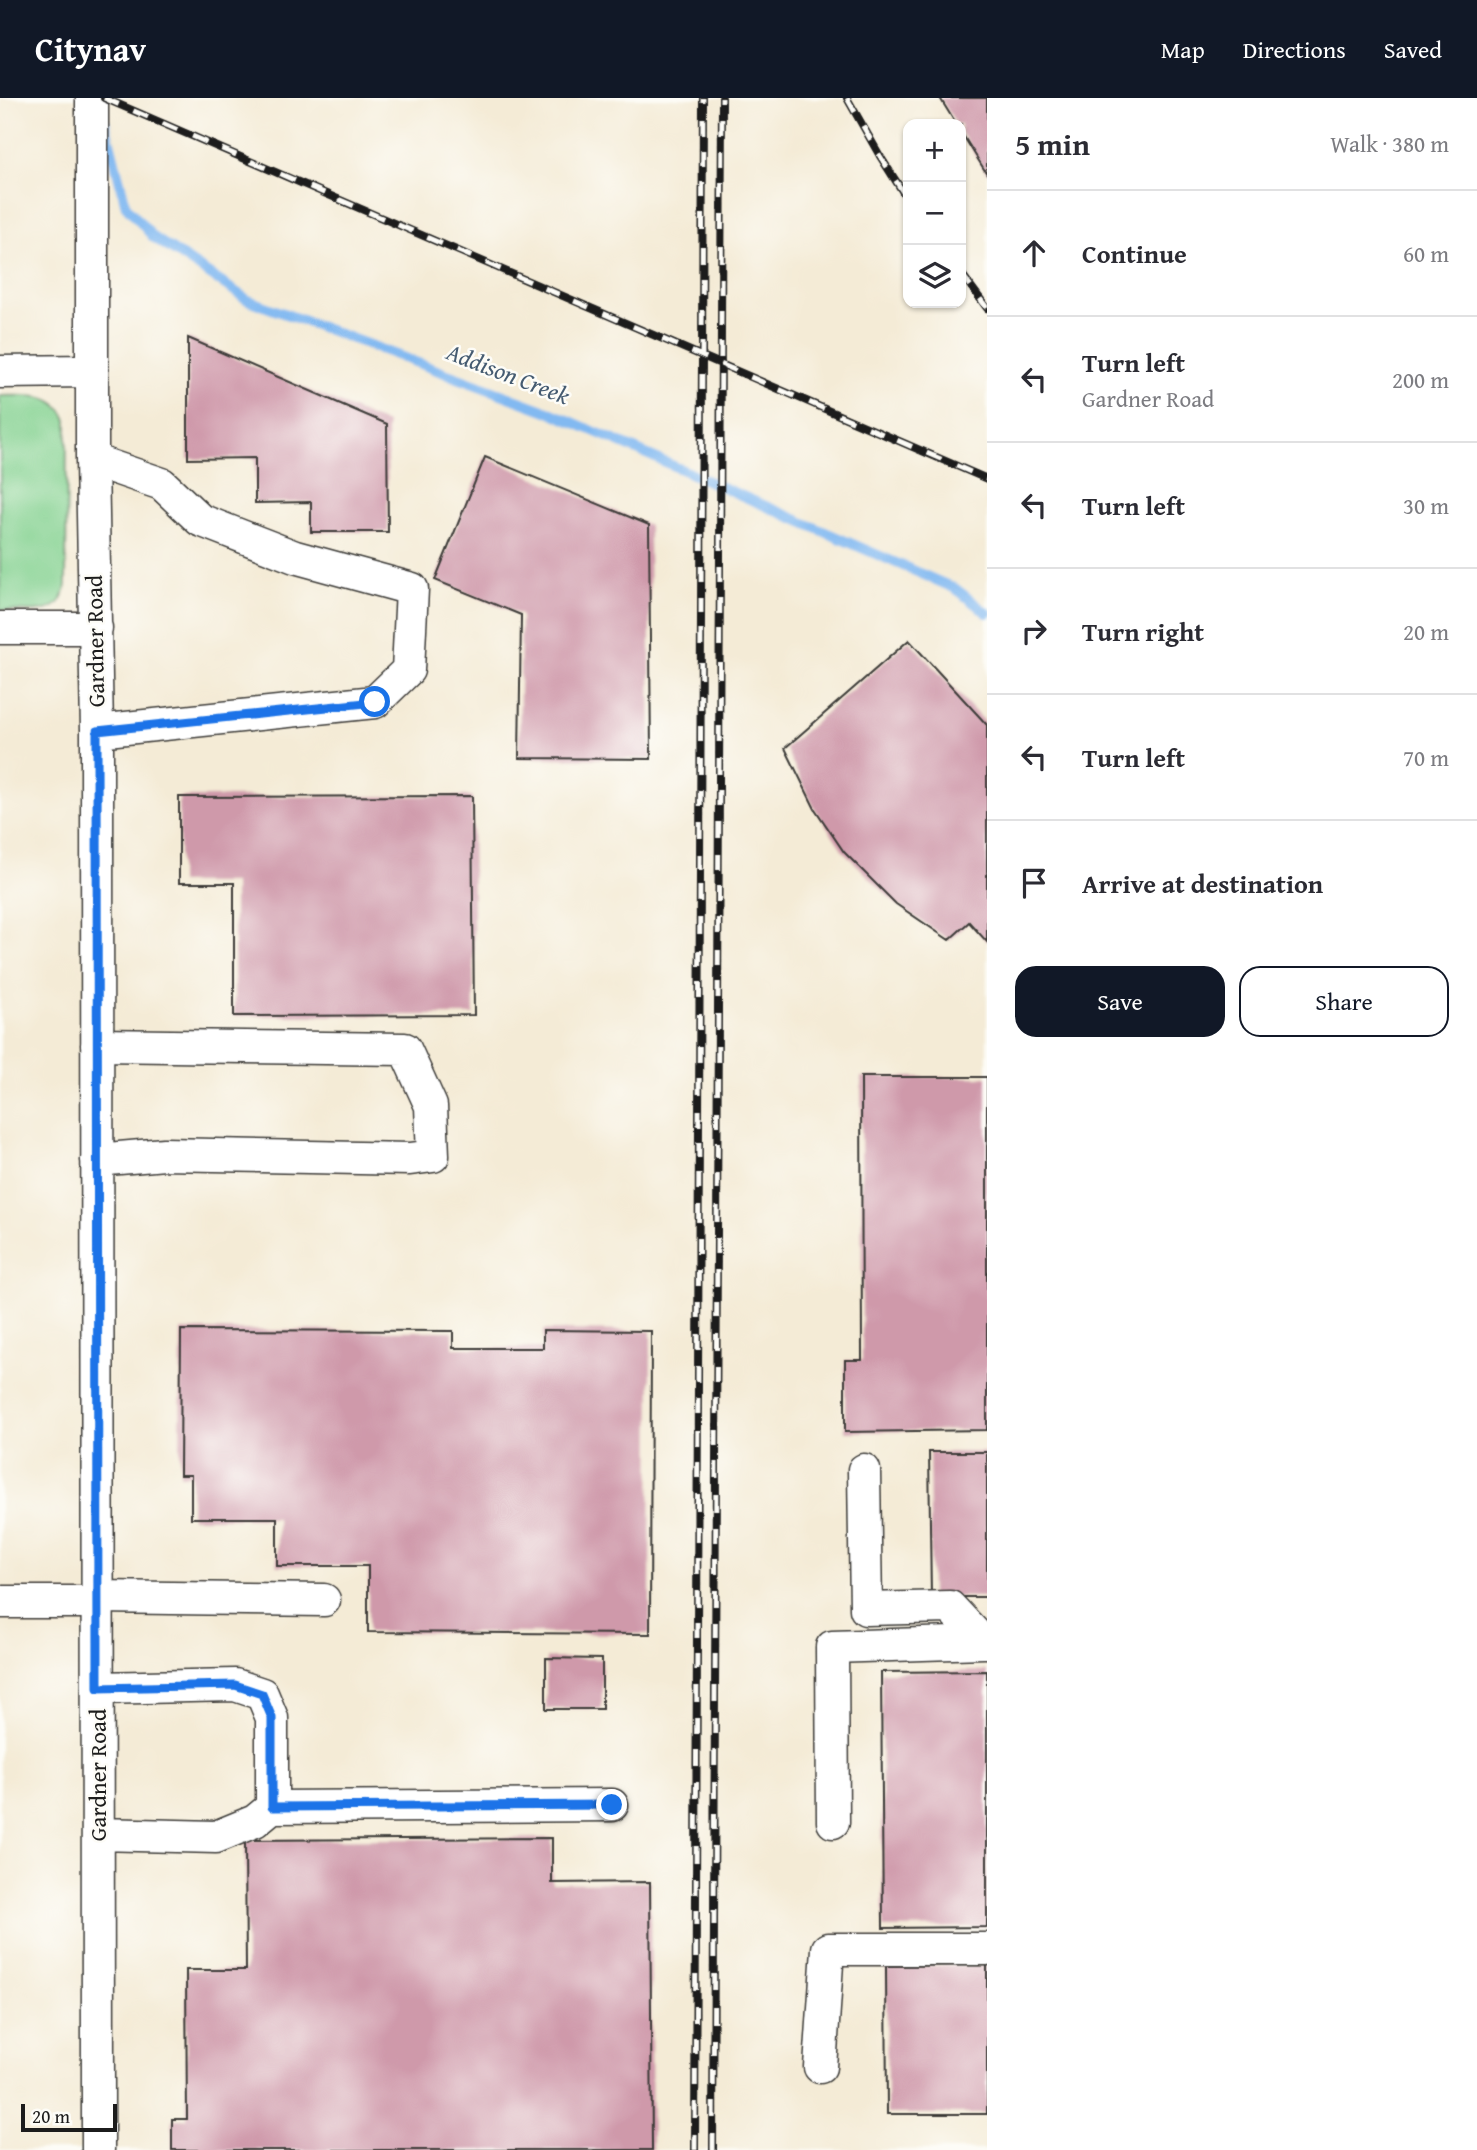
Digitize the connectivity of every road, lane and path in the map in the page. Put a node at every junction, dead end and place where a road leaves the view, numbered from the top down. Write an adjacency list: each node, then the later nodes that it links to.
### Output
1 (92, 98): 2 (street, Gardner Road)
2 (91, 371): 3 (street); 4 (street, Gardner Road)
3 (0, 372)
4 (92, 460): 6 (street, Gardner Road); 7 (street)
5 (0, 628): 6 (street)
6 (96, 628): 7 (street, Gardner Road)
7 (97, 731): 8 (street, Gardner Road)
8 (97, 1045): 9 (street, Gardner Road); 9 (street)
9 (97, 1160): 11 (street, Gardner Road)
10 (864, 1470): 14 (street)
11 (98, 1600): 12 (street); 13 (street); 15 (street, Gardner Road)
12 (324, 1600)
13 (0, 1602)
14 (985, 1642): 18 (street)
15 (98, 1688): 17 (street); 19 (street, Gardner Road)
16 (612, 1805): 17 (street)
17 (272, 1807): 19 (street)
18 (833, 1822)
19 (97, 1834): 22 (street, Gardner Road)
20 (987, 1949): 21 (street)
21 (820, 2067)
22 (98, 2150)

